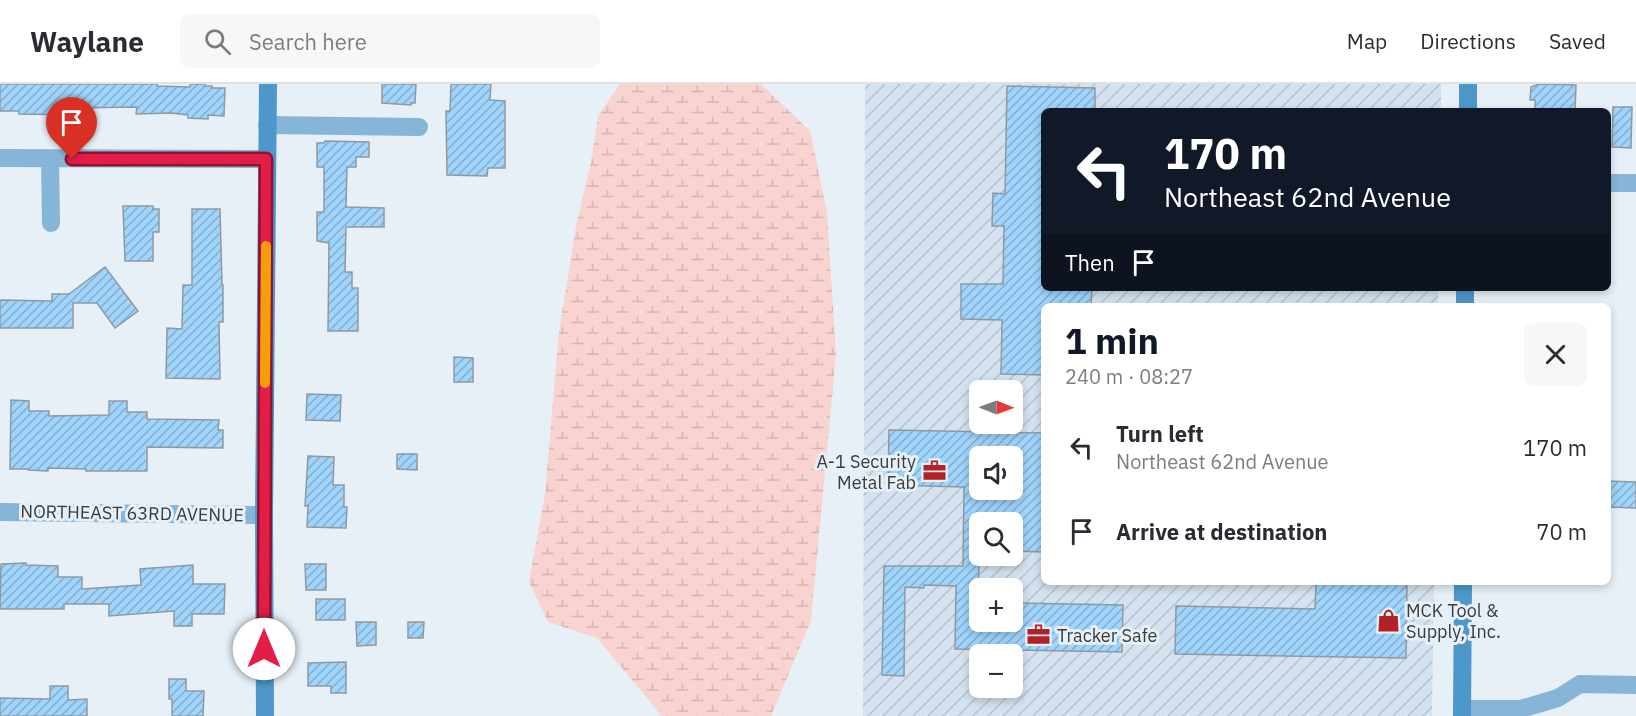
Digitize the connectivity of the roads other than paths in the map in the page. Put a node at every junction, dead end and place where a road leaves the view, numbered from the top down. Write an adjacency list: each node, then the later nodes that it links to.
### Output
1 (268, 84): 4 (street)
2 (1468, 84): 3 (street)
3 (1467, 108)
4 (267, 125): 5 (street); 8 (street)
5 (419, 127)
6 (0, 158): 7 (street)
7 (50, 159): 8 (street); 11 (street)
8 (266, 159): 13 (street)
9 (1611, 183): 10 (street)
10 (1636, 183)
11 (51, 223)
12 (0, 512): 13 (street, NORTHEAST 63RD AVENUE)
13 (264, 515): 17 (street)
14 (1463, 585): 16 (street)
15 (1636, 685): 16 (street)
16 (1462, 712)
17 (264, 716)

